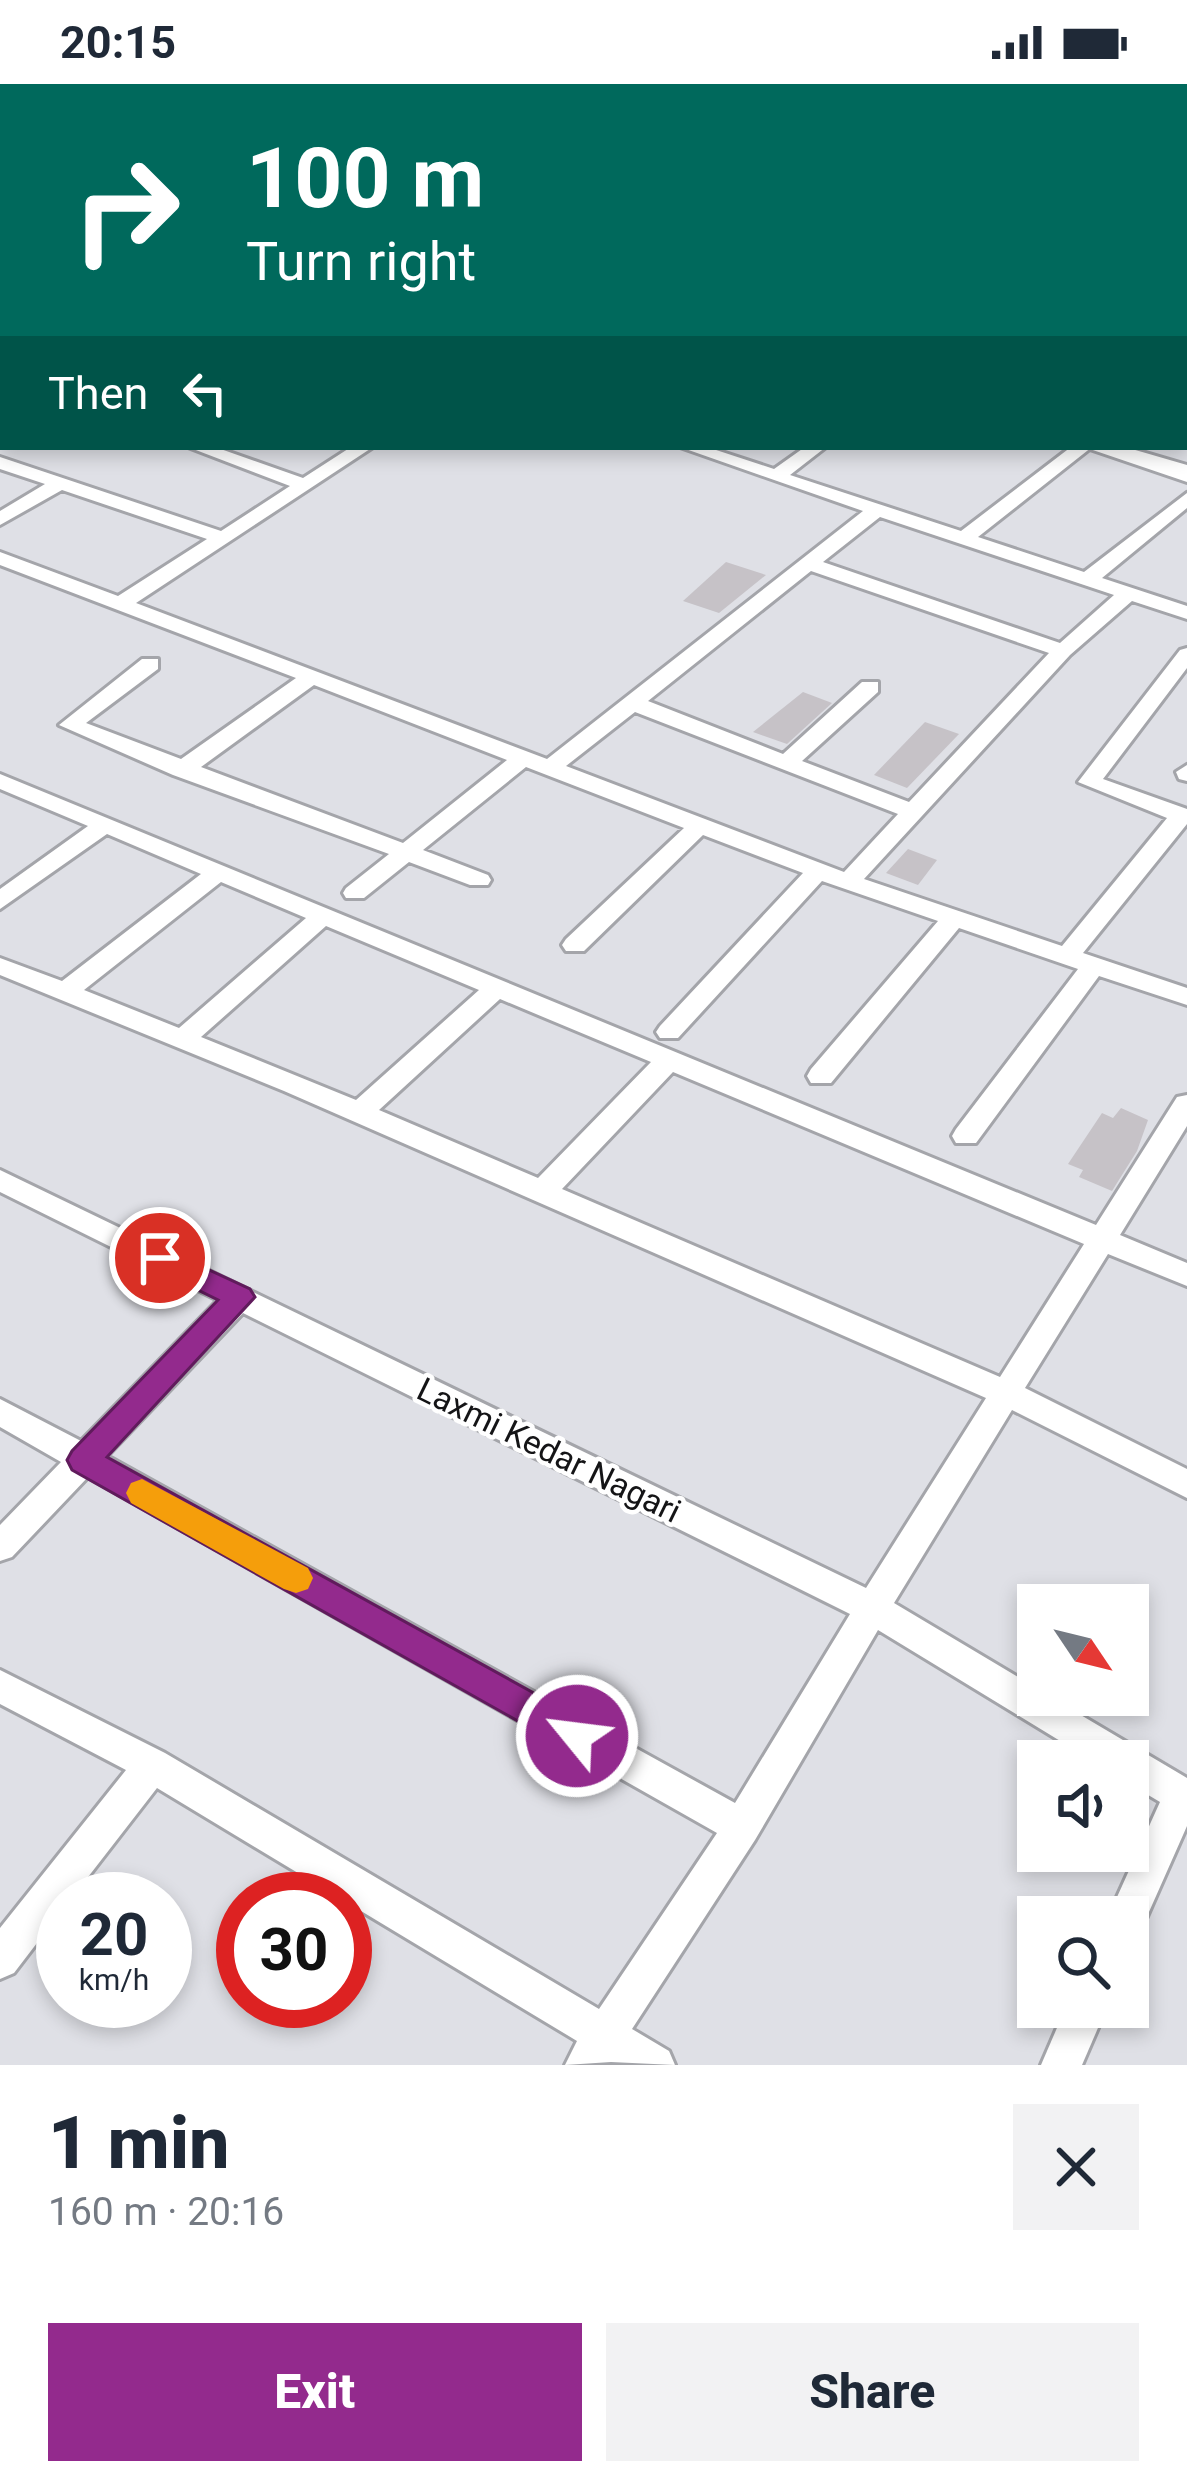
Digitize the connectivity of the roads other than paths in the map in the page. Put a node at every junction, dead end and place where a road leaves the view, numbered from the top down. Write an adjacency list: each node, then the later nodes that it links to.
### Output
1 (206, 450): 11 (street)
2 (359, 450): 11 (street)
3 (698, 450): 9 (street)
4 (813, 450): 9 (street)
5 (1079, 450): 16 (street)
6 (1107, 450): 8 (street)
7 (0, 463): 10 (street)
8 (1187, 474)
9 (776, 476): 13 (street)
10 (61, 483): 14 (street); 15 (street)
11 (305, 485): 15 (street)
12 (1187, 499): 19 (street)
13 (878, 509): 16 (street); 18 (street)
14 (0, 519)
15 (223, 538): 21 (street)
16 (964, 538): 19 (street)
17 (0, 558): 21 (street)
18 (809, 564): 23 (street); 28 (street)
19 (1088, 579): 20 (street)
20 (1129, 592): 22 (street); 23 (street)
21 (123, 602): 26 (street)
22 (1187, 613)
23 (1064, 652): 34 (street)
24 (1187, 654): 35 (street)
25 (150, 664): 32 (street)
26 (313, 676): 29 (street); 32 (street)
27 (870, 687): 30 (street)
28 (632, 704): 30 (street); 31 (street)
29 (525, 757): 31 (street); 38 (street)
30 (786, 763): 34 (street)
31 (551, 767): 37 (street)
32 (181, 770): 38 (street)
33 (0, 782): 36 (street)
34 (913, 812): 42 (street)
35 (1185, 816): 48 (street)
36 (105, 825): 40 (street); 44 (street)
37 (700, 825): 39 (street); 47 (street)
38 (409, 855): 41 (street); 43 (street)
39 (819, 870): 42 (street); 55 (street)
40 (219, 872): 45 (street); 52 (street)
41 (479, 880)
42 (848, 881): 46 (street)
43 (356, 893)
44 (0, 901)
45 (324, 915): 51 (street); 54 (street)
46 (954, 918): 48 (street); 56 (street)
47 (575, 945)
48 (1067, 956): 49 (street)
49 (1094, 965): 53 (street); 59 (street)
50 (0, 966): 52 (street)
51 (498, 987): 55 (street); 58 (street)
52 (64, 992): 54 (street)
53 (1187, 997)
54 (182, 1039): 58 (street)
55 (670, 1045): 61 (street); 62 (street)
56 (821, 1076)
57 (1185, 1111): 62 (street)
58 (360, 1112): 61 (street)
59 (966, 1136)
60 (0, 1180): 64 (street, Laxmi Kedar Nagari)
61 (542, 1192): 65 (street)
62 (1104, 1236): 63 (street); 65 (street)
63 (1187, 1275)
64 (239, 1297): 67 (street); 70 (street, Laxmi Kedar Nagari)
65 (1006, 1393): 68 (street); 70 (street)
66 (0, 1412): 67 (street)
67 (84, 1460): 69 (street); 76 (street)
68 (1187, 1484)
69 (0, 1547)
70 (872, 1608): 72 (street, Laxmi Kedar Nagari); 76 (street)
71 (0, 1686): 73 (street)
72 (1090, 1740)
73 (152, 1766): 78 (street); 80 (street)
74 (1149, 1776): 75 (street, Laxmi Kedar Nagari)
75 (1184, 1797): 77 (street)
76 (742, 1827): 80 (street)
77 (1137, 1896)
78 (0, 1959)
79 (1078, 2028): 82 (street)
80 (596, 2050): 81 (street)
81 (655, 2065)
82 (1061, 2065)

